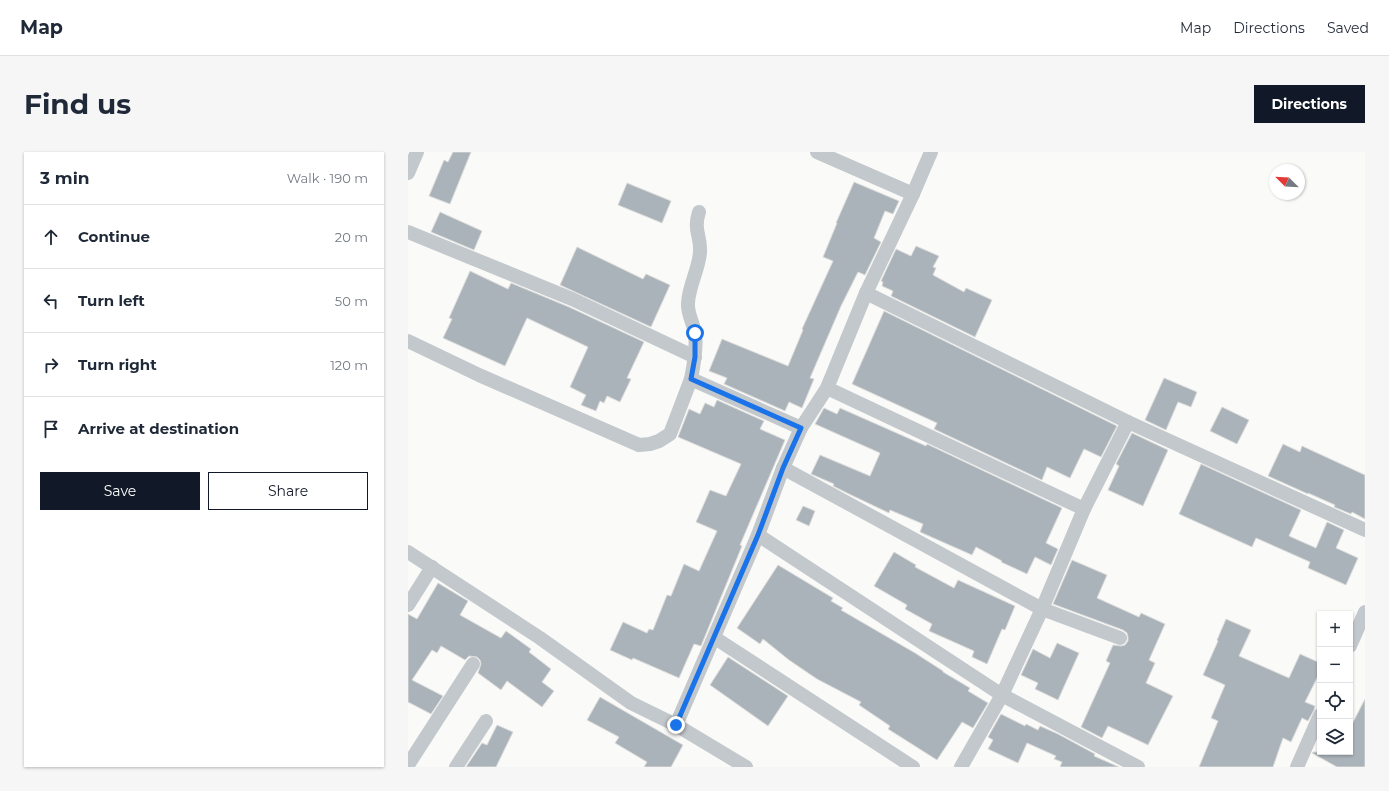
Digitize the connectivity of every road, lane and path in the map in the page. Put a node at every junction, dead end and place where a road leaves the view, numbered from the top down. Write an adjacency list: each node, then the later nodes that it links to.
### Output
1 (417, 152): 4 (street)
2 (817, 152): 5 (street)
3 (931, 152): 5 (street)
4 (408, 173)
5 (913, 194): 8 (street)
6 (700, 212): 10 (street)
7 (408, 232): 10 (street)
8 (866, 293): 12 (street); 13 (street)
9 (408, 341): 11 (street)
10 (695, 357): 11 (street)
11 (691, 379): 14 (street)
12 (827, 388): 14 (street); 16 (street)
13 (1128, 422): 16 (street); 17 (street)
14 (801, 428): 15 (street)
15 (783, 468): 18 (street); 22 (street)
16 (1084, 509): 22 (street)
17 (1365, 530)
18 (758, 535): 24 (street); 28 (street)
19 (408, 552): 20 (street)
20 (432, 567): 21 (street); 31 (street)
21 (408, 605)
22 (1042, 608): 25 (street); 28 (street)
23 (1365, 612): 26 (street)
24 (715, 638): 31 (street); 36 (street)
25 (1120, 638)
26 (1353, 639)
27 (474, 664): 32 (street)
28 (1002, 695): 37 (street); 38 (street)
29 (1319, 719): 33 (street)
30 (486, 720): 34 (street)
31 (676, 725): 35 (street)
32 (408, 765)
33 (1301, 766)
34 (456, 767)
35 (746, 767)
36 (913, 767)
37 (961, 767)
38 (1138, 767)

